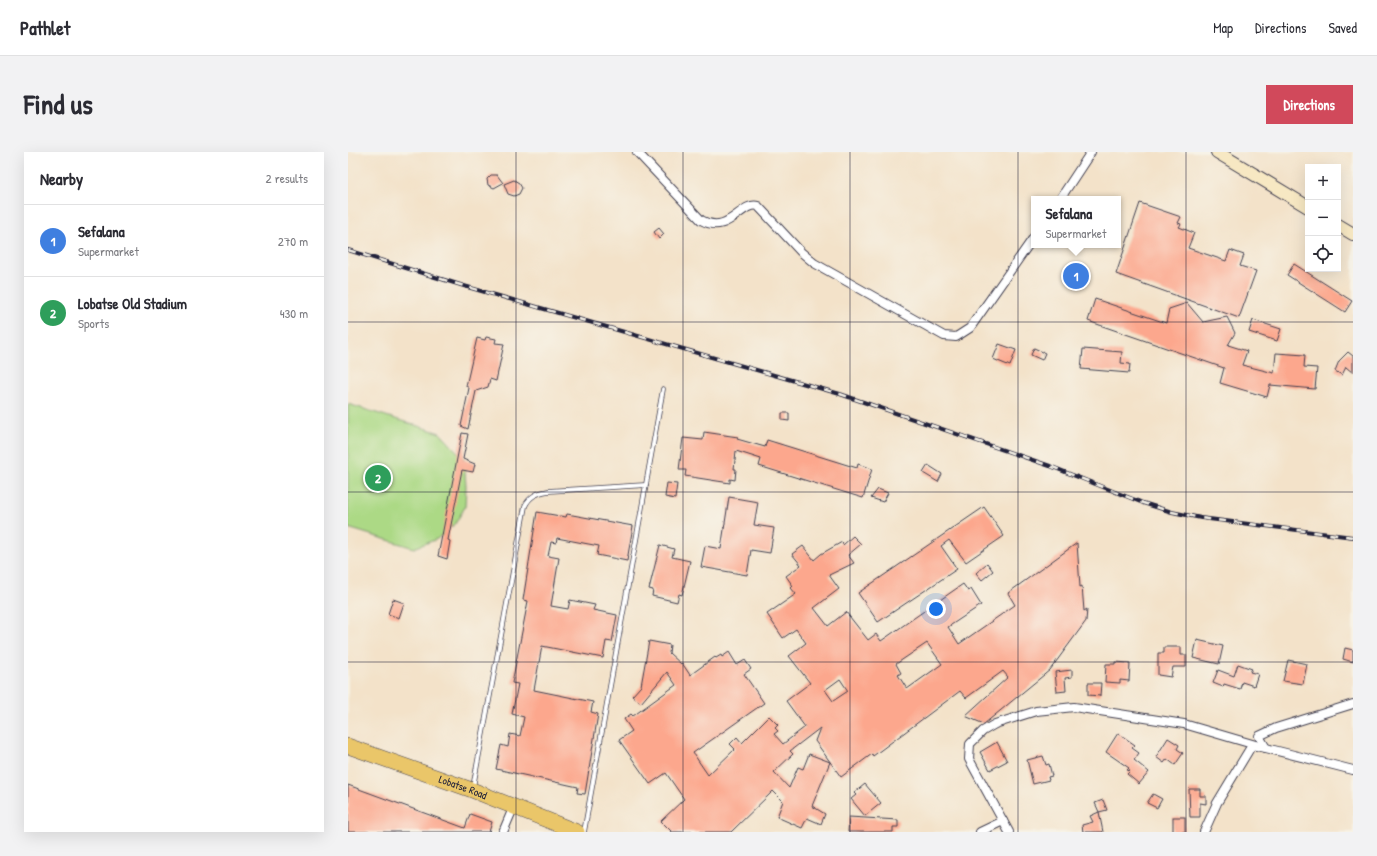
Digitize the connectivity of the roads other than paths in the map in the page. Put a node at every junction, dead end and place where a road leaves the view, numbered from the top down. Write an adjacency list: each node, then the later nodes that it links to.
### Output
1 (637, 152): 8 (street)
2 (1091, 152): 4 (street)
3 (1217, 152): 5 (main road)
4 (1062, 196)
5 (1305, 205)
6 (1341, 227): 7 (main road)
7 (1353, 234)
8 (1031, 241)
9 (663, 389): 10 (lane)
10 (646, 486): 15 (lane); 20 (lane)
11 (1353, 704): 13 (street)
12 (348, 746): 15 (highway, Lobatse Road)
13 (1266, 748): 14 (street); 17 (street); 23 (street)
14 (1353, 770)
15 (472, 790): 16 (highway, Lobatse Road)
16 (514, 806): 18 (street); 19 (highway, Lobatse Road)
17 (1003, 821): 21 (street); 22 (street)
18 (503, 832)
19 (577, 832)
20 (584, 832)
21 (980, 832)
22 (1009, 832)
23 (1204, 832)

